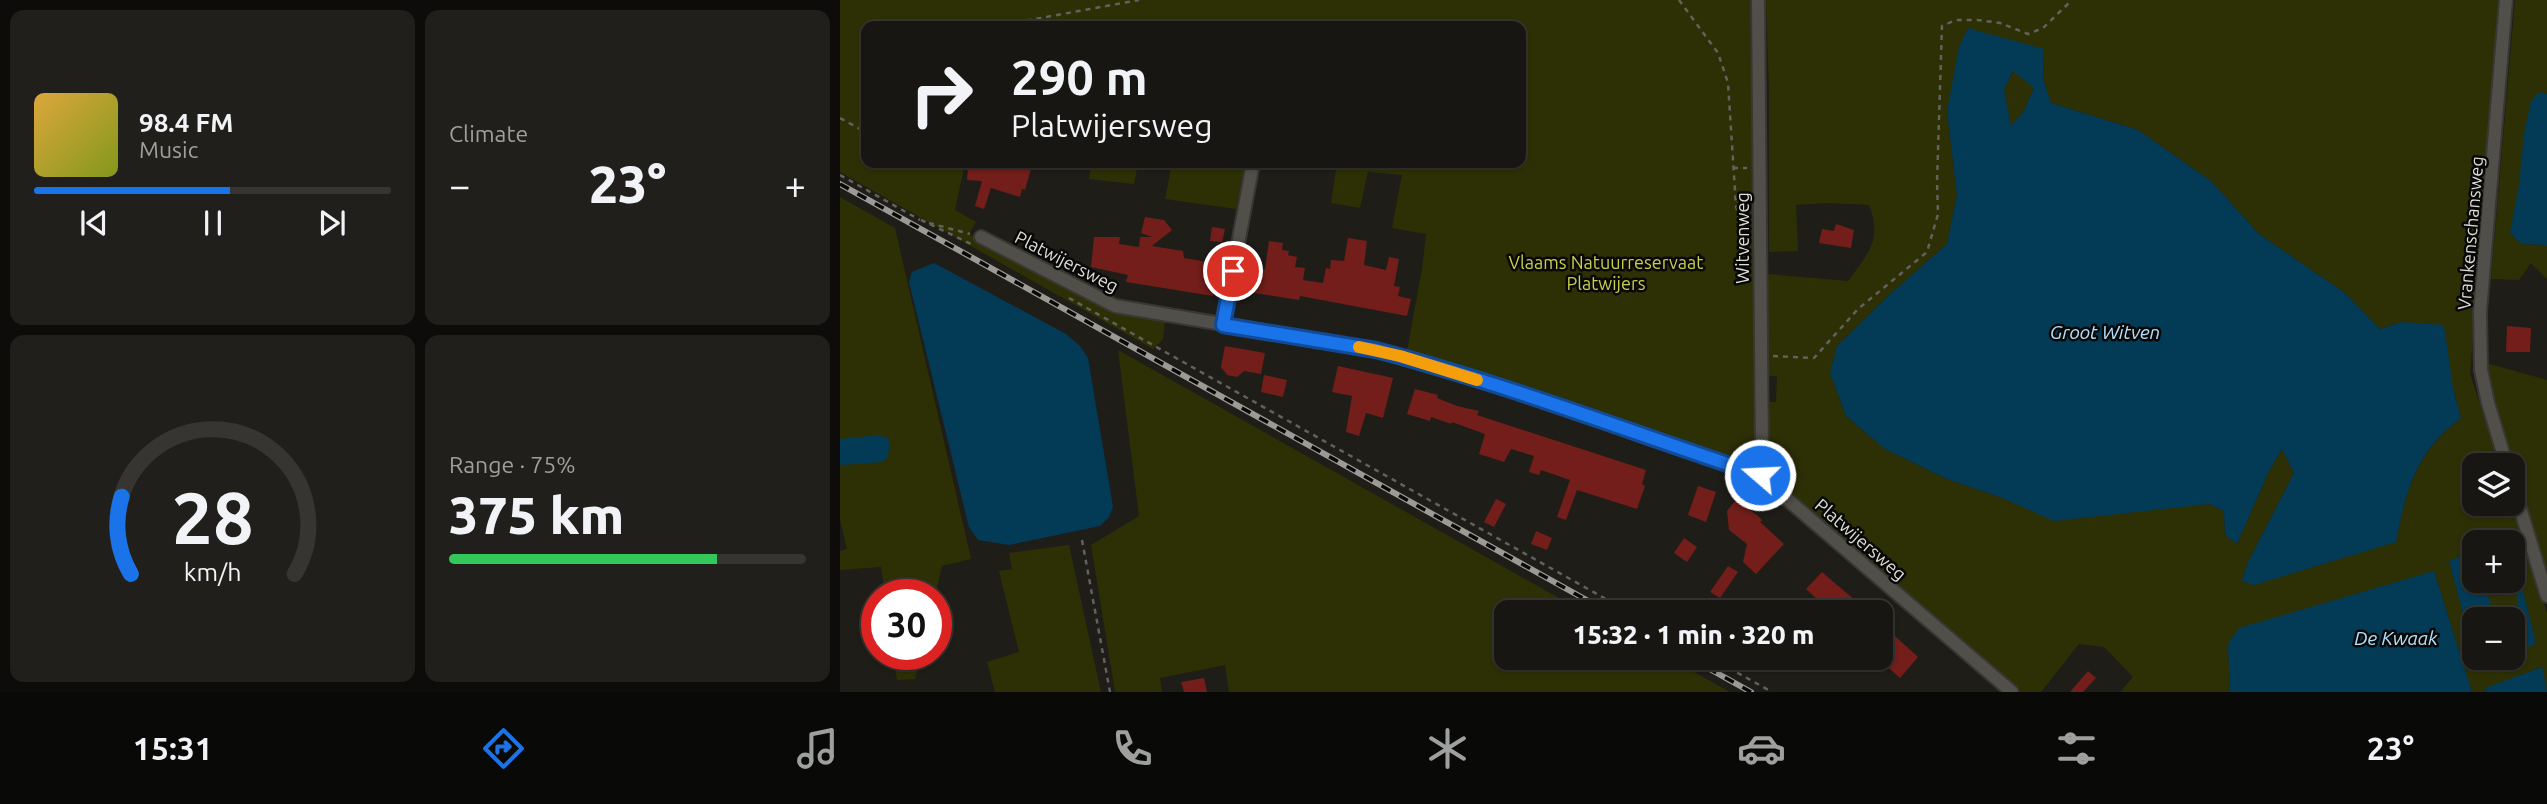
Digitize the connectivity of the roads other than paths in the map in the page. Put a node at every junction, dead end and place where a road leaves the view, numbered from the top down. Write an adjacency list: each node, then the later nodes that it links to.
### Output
1 (1758, 0): 7 (street, Witvenweg)
2 (2506, 0): 6 (street, Vrankenschansweg)
3 (1251, 168): 5 (street)
4 (977, 241): 5 (street, Platwijersweg)
5 (1223, 325): 7 (street, Platwijersweg)
6 (2503, 453)
7 (1760, 475): 10 (street, Platwijersweg)
8 (2522, 516): 9 (street)
9 (2547, 596)
10 (2012, 692)

